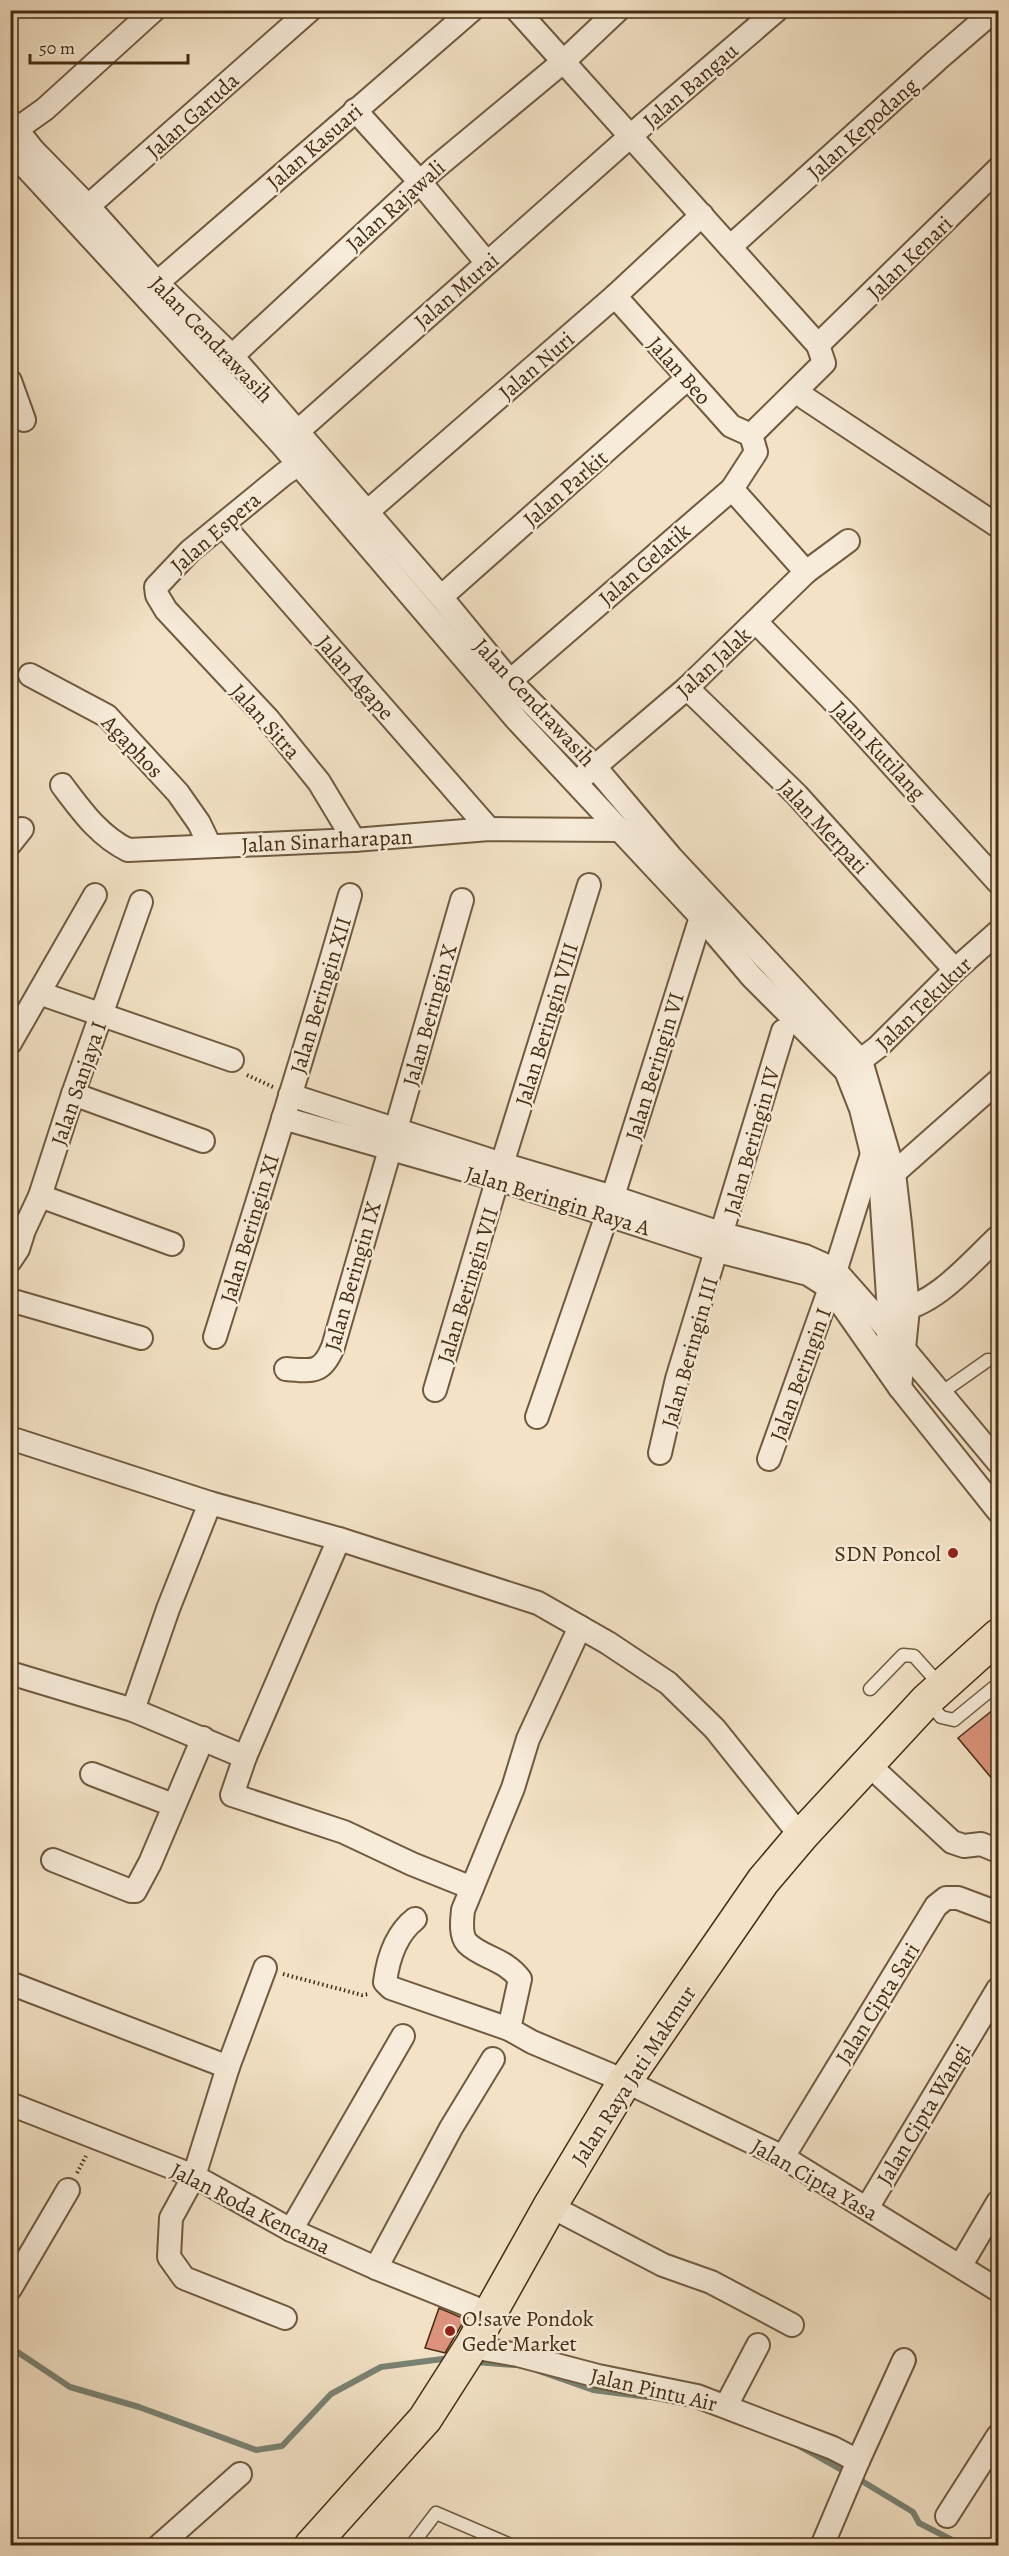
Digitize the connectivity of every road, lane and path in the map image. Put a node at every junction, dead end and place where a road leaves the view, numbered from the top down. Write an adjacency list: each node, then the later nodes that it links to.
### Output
1 (154, 10): 11 (street)
2 (310, 10): 15 (street, Jalan Garuda)
3 (471, 10): 9 (street, Jalan Kasuari)
4 (517, 10): 8 (street)
5 (618, 10): 8 (street, Jalan Rajawali)
6 (777, 10): 10 (street, Jalan Bangau)
7 (995, 10): 17 (street, Jalan Kepodang)
8 (564, 61): 10 (street); 13 (street, Jalan Rajawali)
9 (355, 110): 13 (street); 19 (street, Jalan Kasuari)
10 (630, 137): 16 (street); 18 (street, Jalan Murai)
11 (17, 146): 15 (street, Jalan Cendrawasih)
12 (999, 169): 21 (street, Jalan Kenari)
13 (420, 182): 18 (street); 23 (street, Jalan Rajawali)
14 (999, 188): 21 (street)
15 (81, 213): 19 (street, Jalan Cendrawasih); 29 (street, Jalan Cendrawasih)
16 (702, 215): 17 (street); 20 (street, Jalan Nuri)
17 (730, 247): 22 (street)
18 (487, 263): 29 (street, Jalan Murai)
19 (157, 283): 23 (street, Jalan Cendrawasih)
20 (615, 296): 24 (street, Jalan Beo); 32 (street, Jalan Nuri)
21 (835, 329): 22 (street, Jalan Kenari)
22 (821, 354): 28 (street, Jalan Kenari)
23 (232, 356): 29 (street, Jalan Cendrawasih)
24 (688, 378): 28 (street, Jalan Beo); 37 (street, Jalan Parkit)
25 (10, 381): 27 (street)
26 (805, 398): 34 (street)
27 (24, 420)
28 (752, 435): 31 (street, Jalan Gelatik)
29 (290, 438): 30 (street, Jalan Cendrawasih); 32 (street, Jalan Cendrawasih)
30 (299, 465): 33 (street, Jalan Espera); 44 (street, Jalan Cendrawasih)
31 (732, 489): 36 (street); 41 (street, Jalan Gelatik)
32 (367, 512): 37 (street, Jalan Cendrawasih)
33 (223, 525): 38 (street, Jalan Espera); 46 (street, Jalan Agape)
34 (999, 526)
35 (848, 541): 36 (street, Jalan Jalak)
36 (807, 572): 39 (street, Jalan Jalak)
37 (441, 597): 41 (street, Jalan Cendrawasih)
38 (166, 610): 48 (street, Jalan Sitra)
39 (756, 622): 42 (street, Jalan Jalak); 50 (street, Jalan Kutilang)
40 (30, 675): 49 (street, Agaphos)
41 (510, 681): 43 (street, Jalan Cendrawasih)
42 (687, 688): 43 (street, Jalan Jalak); 58 (street, Jalan Merpati)
43 (595, 767): 44 (street, Jalan Jalak); 47 (street, Jalan Cendrawasih)
44 (576, 783): 47 (street, Jalan Cendrawasih)
45 (62, 785): 49 (street, Jalan Sinarharapan)
46 (489, 829): 47 (street, Jalan Sinarharapan); 48 (street, Jalan Sinarharapan)
47 (630, 830): 56 (street, Jalan Cendrawasih); 64 (street, Jalan Cendrawasih)
48 (354, 840): 49 (street, Jalan Sinarharapan)
49 (210, 846)
50 (999, 882)
51 (589, 885): 72 (street, Jalan Beringin VIII)
52 (95, 895): 59 (street)
53 (350, 895): 67 (street, Jalan Beringin XII)
54 (462, 900): 69 (street, Jalan Beringin X)
55 (141, 902): 60 (street, Jalan Sanjaya I)
56 (701, 917): 64 (street, Jalan Cendrawasih); 75 (street, Jalan Beringin VI)
57 (999, 932): 58 (street, Jalan Tekukur)
58 (955, 970): 64 (street, Jalan Tekukur)
59 (39, 993): 60 (street); 62 (street)
60 (100, 1015): 63 (street); 66 (street, Jalan Sanjaya I)
61 (783, 1031): 78 (street, Jalan Beringin IV)
62 (10, 1043)
63 (232, 1060): 67 (path)
64 (854, 1066): 71 (street, Jalan Cendrawasih); 73 (street, Jalan Cendrawasih)
65 (999, 1081): 73 (street)
66 (73, 1095): 70 (street); 74 (street, Jalan Sanjaya I)
67 (290, 1095): 68 (street, Jalan Beringin XII); 69 (street)
68 (283, 1118): 69 (street); 84 (street, Jalan Beringin XI)
69 (392, 1139): 72 (street); 88 (street, Jalan Beringin IX)
70 (203, 1141)
71 (873, 1151): 73 (street, Jalan Cendrawasih); 81 (street, Jalan Beringin I)
72 (500, 1173): 75 (street); 91 (street, Jalan Beringin VII)
73 (886, 1174): 83 (street, Jalan Cendrawasih)
74 (40, 1196): 76 (street, Jalan Sanjaya I); 79 (street)
75 (610, 1206): 78 (street); 93 (street)
76 (17, 1223): 80 (street, Jalan Sanjaya I)
77 (999, 1237): 83 (street)
78 (721, 1243): 81 (street); 95 (street, Jalan Beringin III)
79 (172, 1244)
80 (10, 1261)
81 (832, 1279): 83 (street); 89 (street); 96 (street, Jalan Beringin I)
82 (10, 1300): 85 (street)
83 (889, 1315): 86 (street, Jalan Cendrawasih); 89 (street, Jalan Cendrawasih)
84 (215, 1337)
85 (141, 1338)
86 (905, 1353): 90 (street, Jalan Cendrawasih); 92 (street)
87 (988, 1360): 92 (lane)
88 (285, 1369)
89 (887, 1369): 90 (street)
90 (900, 1388): 99 (street)
91 (435, 1390)
92 (941, 1393): 97 (street)
93 (537, 1417)
94 (10, 1438): 98 (street)
95 (660, 1453)
96 (769, 1459)
97 (999, 1462)
98 (210, 1503): 100 (street); 107 (street)
99 (999, 1510)
100 (339, 1539): 101 (street); 109 (street)
101 (580, 1627): 113 (street); 116 (street)
102 (999, 1636): 106 (main road, Jalan Raya Jati Makmur)
103 (10, 1673): 107 (street)
104 (999, 1684): 106 (lane)
105 (870, 1689): 106 (lane)
106 (934, 1693): 110 (main road, Jalan Raya Jati Makmur)
107 (134, 1710): 108 (street)
108 (203, 1738): 109 (street); 112 (street)
109 (245, 1756): 116 (street)
110 (868, 1764): 113 (main road, Jalan Raya Jati Makmur); 114 (street)
111 (92, 1774): 112 (street)
112 (173, 1805): 115 (street)
113 (802, 1835): 127 (main road, Jalan Raya Jati Makmur)
114 (999, 1851)
115 (53, 1860)
116 (472, 1888): 123 (street)
117 (999, 1913): 130 (street, Jalan Cipta Sari)
118 (415, 1919): 121 (street)
119 (265, 1968): 121 (path); 126 (street)
120 (10, 1983): 126 (street)
121 (391, 1988): 123 (street, Jalan Cipta Yasa)
122 (999, 1989): 135 (street, Jalan Cipta Wangi)
123 (509, 2030): 127 (street, Jalan Cipta Yasa)
124 (403, 2036): 136 (street)
125 (493, 2059): 138 (street)
126 (228, 2067): 131 (street)
127 (626, 2081): 130 (street, Jalan Cipta Yasa); 134 (main road, Jalan Raya Jati Makmur)
128 (10, 2104): 129 (street, Jalan Roda Kencana)
129 (96, 2137): 131 (street, Jalan Roda Kencana); 132 (path)
130 (783, 2157): 135 (street, Jalan Cipta Yasa)
131 (194, 2176): 136 (street, Jalan Roda Kencana); 142 (street)
132 (68, 2190): 139 (street)
133 (999, 2202): 137 (street)
134 (550, 2206): 141 (main road, Jalan Raya Jati Makmur); 143 (street)
135 (867, 2208): 137 (street, Jalan Cipta Yasa)
136 (291, 2230): 138 (street, Jalan Roda Kencana)
137 (961, 2265): 140 (street, Jalan Cipta Yasa)
138 (376, 2268): 141 (street, Jalan Roda Kencana)
139 (10, 2289)
140 (999, 2290)
141 (490, 2314): 145 (main road, Jalan Raya Jati Makmur)
142 (285, 2318)
143 (792, 2325)
144 (758, 2346): 147 (street)
145 (471, 2347): 147 (street, Jalan Pintu Air); 153 (main road, Jalan Raya Jati Makmur)
146 (904, 2360): 149 (street)
147 (726, 2406): 149 (street, Jalan Pintu Air)
148 (999, 2436): 151 (street)
149 (854, 2470): 156 (street)
150 (240, 2474): 152 (street)
151 (947, 2516)
152 (159, 2546)
153 (310, 2546)
154 (411, 2546): 155 (lane)
155 (513, 2546)
156 (822, 2546)

